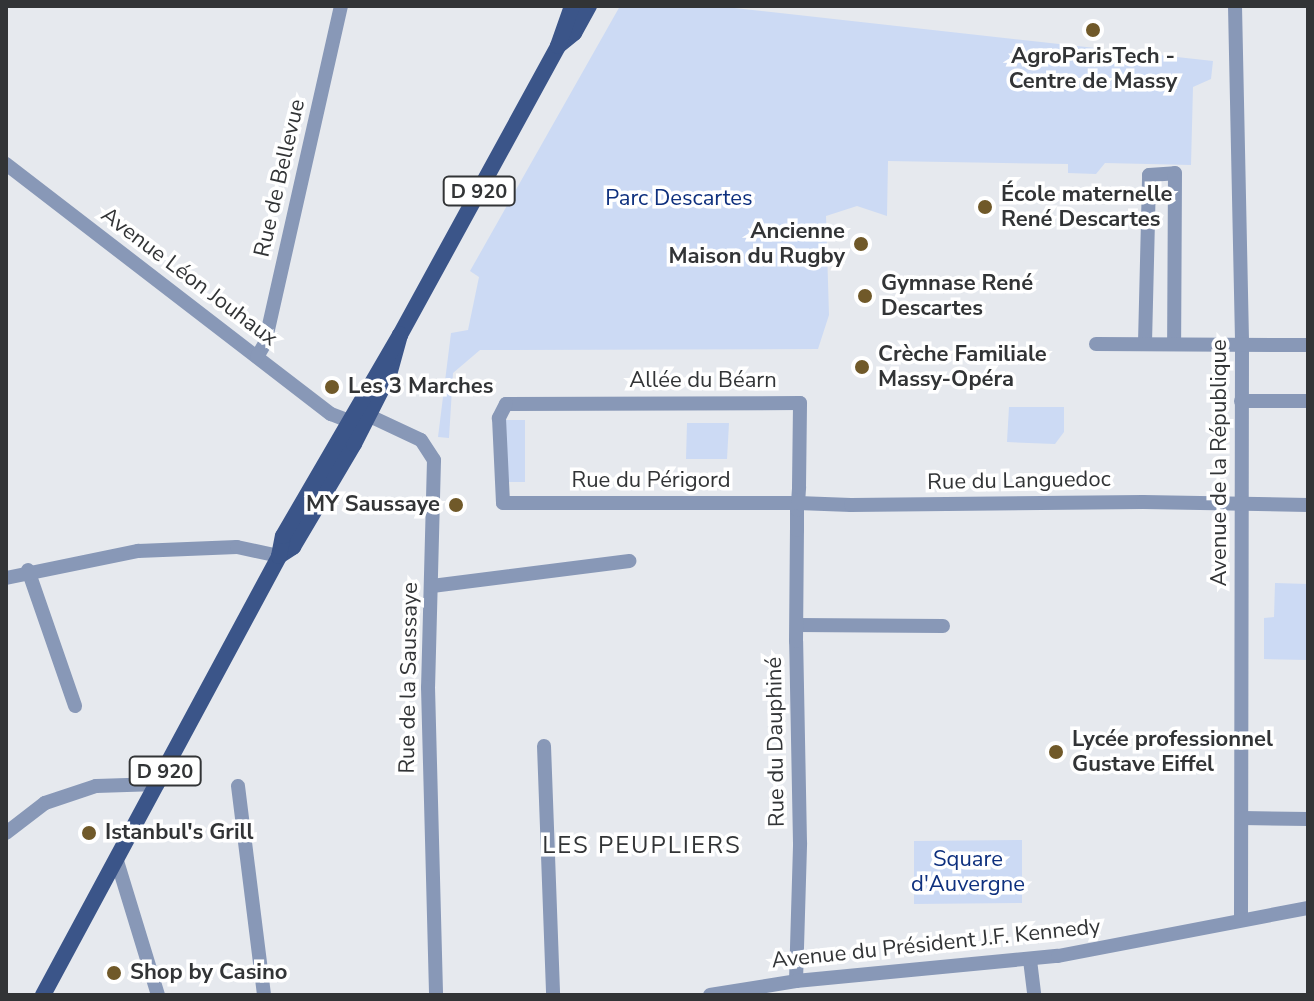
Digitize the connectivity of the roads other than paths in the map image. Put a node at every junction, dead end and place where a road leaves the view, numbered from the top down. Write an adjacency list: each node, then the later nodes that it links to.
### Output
1 (341, 6): 12 (street, Rue de Bellevue)
2 (572, 6): 5 (main road, D 920)
3 (589, 6): 5 (main road, D 920)
4 (1235, 6): 10 (street, Avenue de la République)
5 (558, 46): 15 (main road, D 920)
6 (6, 164): 12 (street, Avenue Léon Jouhaux)
7 (1145, 343): 8 (street); 8 (street); 9 (street)
8 (1174, 343): 10 (street)
9 (1096, 344)
10 (1242, 345): 11 (street); 13 (street, Avenue de la République)
11 (1308, 345)
12 (257, 357): 15 (street, Avenue Léon Jouhaux)
13 (1241, 401): 14 (street); 18 (street, Avenue de la République)
14 (1308, 401)
15 (357, 418): 20 (main road, D 920); 20 (main road, D 920); 24 (street, Rue de la Saussaye)
16 (503, 503): 17 (street, Rue du Périgord); 17 (street, Allée du Béarn)
17 (798, 503): 18 (street, Rue du Languedoc); 25 (street, Rue du Dauphiné)
18 (1241, 505): 19 (street, Rue du Languedoc); 31 (street, Avenue de la République)
19 (1308, 505)
20 (279, 556): 22 (street); 29 (main road, D 920)
21 (629, 561): 24 (street)
22 (28, 570): 23 (street); 27 (street)
23 (6, 578)
24 (432, 586): 43 (street, Rue de la Saussaye)
25 (797, 625): 26 (street); 38 (street, Rue du Dauphiné)
26 (943, 626)
27 (75, 706)
28 (544, 746): 44 (street)
29 (158, 784): 33 (street); 34 (main road, D 920)
30 (238, 786): 42 (street)
31 (1242, 818): 32 (street); 36 (street, Avenue de la République)
32 (1308, 819)
33 (6, 833)
34 (117, 861): 40 (main road, D 920); 41 (street)
35 (1308, 908): 36 (street, Avenue du Président J.F. Kennedy)
36 (1241, 919): 37 (street, Avenue du Président J.F. Kennedy)
37 (1030, 960): 38 (street, Avenue du Président J.F. Kennedy); 45 (street)
38 (796, 981): 39 (street, Avenue du Président J.F. Kennedy)
39 (717, 994)
40 (43, 995)
41 (158, 995)
42 (264, 995)
43 (436, 995)
44 (553, 995)
45 (1034, 995)

